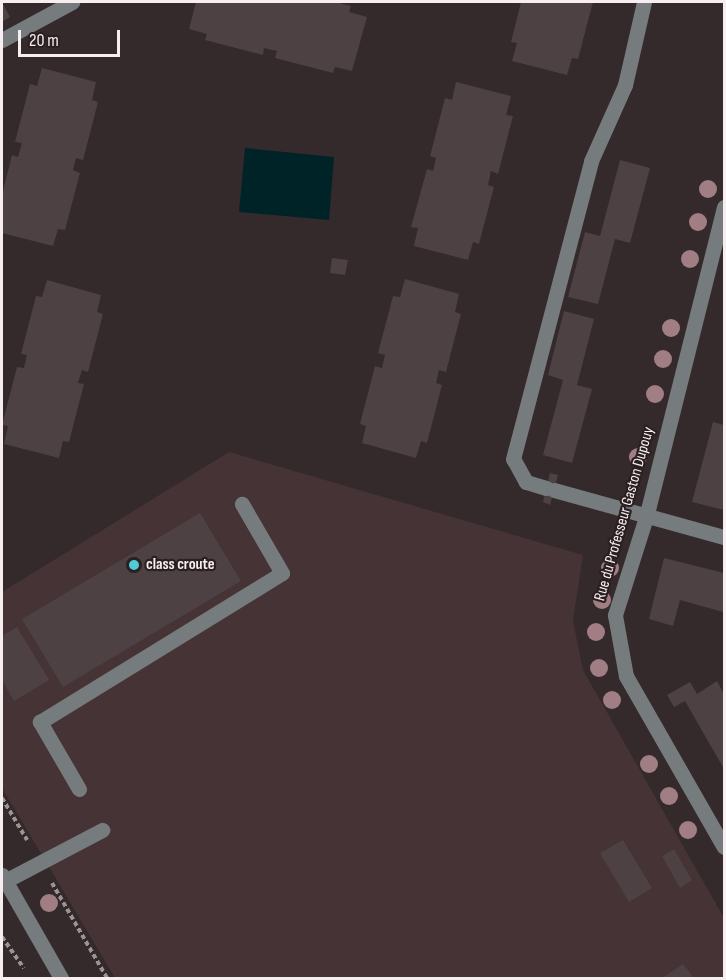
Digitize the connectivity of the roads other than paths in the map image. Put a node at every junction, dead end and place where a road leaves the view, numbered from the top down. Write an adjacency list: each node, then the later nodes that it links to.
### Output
1 (72, 2): 3 (street)
2 (644, 2): 6 (street)
3 (2, 40)
4 (724, 207): 6 (street, Rue du Professeur Gaston Dupouy)
5 (242, 504): 8 (street)
6 (646, 517): 7 (street); 10 (street, Rue du Professeur Gaston Dupouy)
7 (724, 537)
8 (79, 789)
9 (102, 830): 11 (street)
10 (724, 847)
11 (3, 878): 12 (street)
12 (61, 978)

